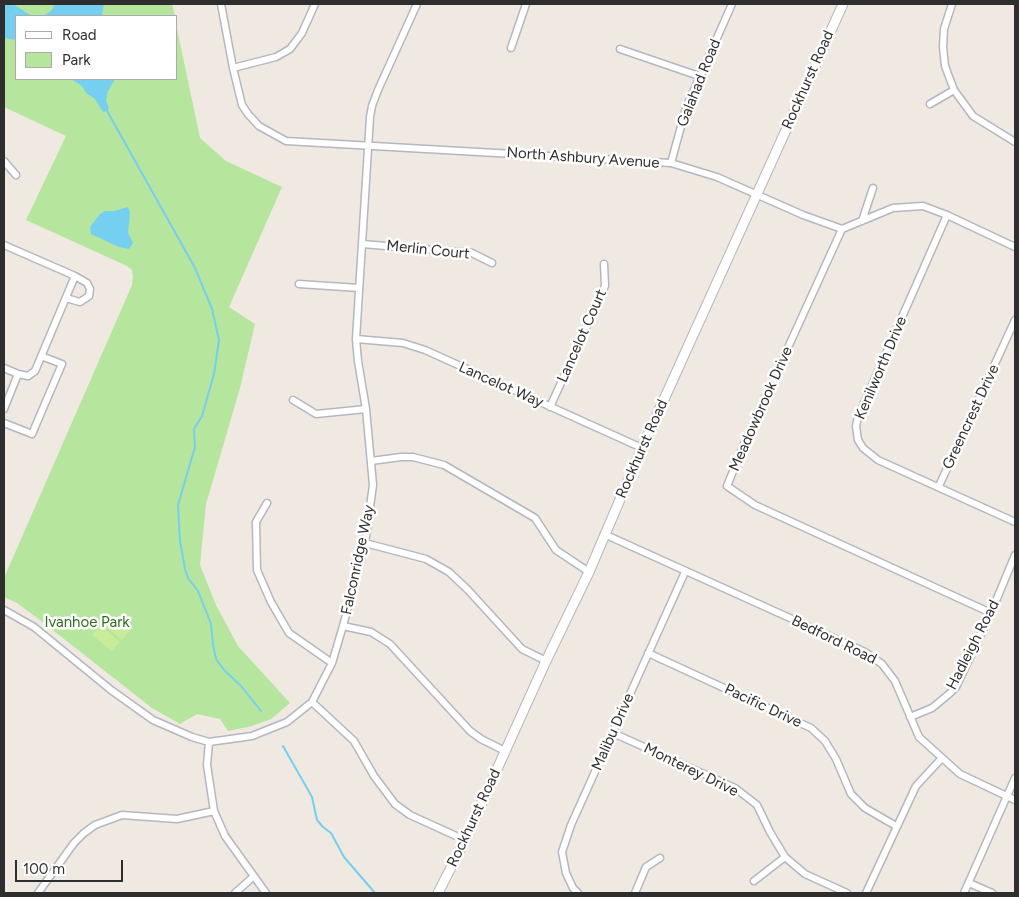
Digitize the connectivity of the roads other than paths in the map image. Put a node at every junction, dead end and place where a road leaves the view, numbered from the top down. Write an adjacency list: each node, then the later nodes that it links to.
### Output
1 (220, 4): 10 (street, North Ashbury Avenue)
2 (315, 4): 10 (street)
3 (417, 4): 15 (street, Falconridge Way)
4 (526, 4): 8 (street)
5 (732, 4): 11 (street, Galahad Road)
6 (843, 4): 20 (street, Rockhurst Road)
7 (952, 4): 12 (street)
8 (511, 48)
9 (620, 48): 11 (street)
10 (233, 68): 15 (street, North Ashbury Avenue)
11 (699, 76): 17 (street, Galahad Road)
12 (954, 90): 13 (street); 14 (street)
13 (930, 104)
14 (1015, 142)
15 (368, 145): 17 (street, North Ashbury Avenue); 24 (street, Falconridge Way)
16 (4, 161): 18 (street)
17 (671, 163): 20 (street, North Ashbury Avenue)
18 (16, 175)
19 (873, 188): 22 (street)
20 (757, 194): 23 (street, North Ashbury Avenue); 43 (street, Rockhurst Road)
21 (947, 215): 22 (street); 26 (street); 45 (street, Kenilworth Drive)
22 (862, 221): 23 (street)
23 (842, 230): 53 (street, Meadowbrook Drive)
24 (362, 244): 27 (street, Merlin Court); 31 (street, Falconridge Way)
25 (4, 245): 29 (street)
26 (1015, 246)
27 (492, 263)
28 (604, 264): 39 (street, Lancelot Court)
29 (75, 276): 32 (street); 32 (street)
30 (299, 284): 31 (street)
31 (359, 288): 34 (street, Falconridge Way)
32 (66, 298): 35 (street)
33 (1015, 320): 45 (street, Greencrest Drive)
34 (356, 339): 39 (street, Lancelot Way); 41 (street, Falconridge Way)
35 (41, 356): 37 (street); 42 (street)
36 (4, 368): 37 (street)
37 (18, 374): 40 (street)
38 (293, 400): 41 (street)
39 (550, 407): 43 (street, Lancelot Way)
40 (4, 409)
41 (366, 409): 44 (street, Falconridge Way)
42 (4, 423)
43 (642, 448): 48 (street, Rockhurst Road)
44 (371, 461): 49 (street, Falconridge Way); 51 (street)
45 (939, 486): 47 (street, Kenilworth Drive)
46 (267, 503): 58 (street)
47 (1015, 522)
48 (604, 534): 51 (street, Rockhurst Road); 52 (street, Bedford Road)
49 (365, 543): 55 (street, Falconridge Way); 57 (street)
50 (1015, 555): 53 (street, Hadleigh Road)
51 (589, 572): 57 (street, Rockhurst Road)
52 (685, 572): 56 (street, Malibu Drive); 60 (street, Bedford Road)
53 (991, 612): 60 (street, Hadleigh Road)
54 (5, 613): 62 (street, Falconridge Way)
55 (343, 626): 58 (street, Falconridge Way); 63 (street)
56 (648, 653): 61 (street, Malibu Drive); 69 (street, Pacific Drive)
57 (546, 661): 63 (street, Rockhurst Road)
58 (332, 663): 59 (street, Falconridge Way)
59 (312, 702): 62 (street, Falconridge Way); 70 (street)
60 (910, 717): 64 (street, Bedford Road)
61 (613, 733): 71 (street, Monterey Drive); 80 (street, Malibu Drive)
62 (209, 742): 68 (street)
63 (505, 751): 70 (street, Rockhurst Road)
64 (941, 759): 66 (street, Bedford Road); 69 (street)
65 (1015, 778): 66 (street)
66 (1007, 796): 67 (street, Bedford Road); 75 (street)
67 (1015, 800)
68 (214, 811): 73 (street); 76 (street)
69 (896, 826): 83 (street)
70 (465, 840): 79 (street, Rockhurst Road)
71 (785, 857): 74 (street); 82 (street, Monterey Drive)
72 (660, 858): 81 (street)
73 (253, 876): 77 (street); 78 (street)
74 (754, 881)
75 (969, 883): 84 (street); 85 (street)
76 (38, 893)
77 (234, 893)
78 (266, 893)
79 (438, 893)
80 (578, 893)
81 (635, 893)
82 (847, 893)
83 (866, 893)
84 (964, 893)
85 (992, 893)

